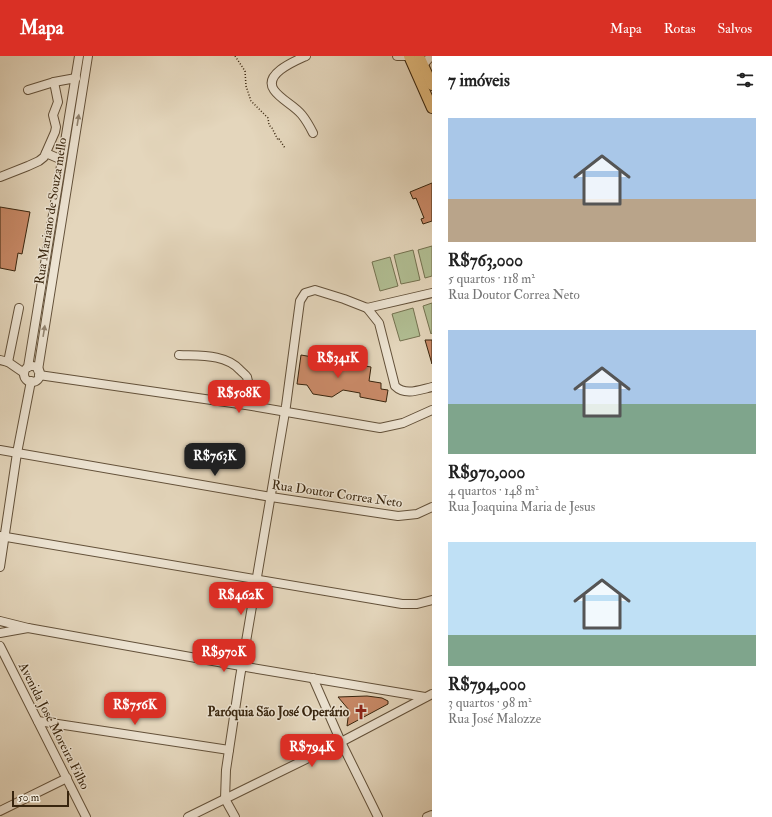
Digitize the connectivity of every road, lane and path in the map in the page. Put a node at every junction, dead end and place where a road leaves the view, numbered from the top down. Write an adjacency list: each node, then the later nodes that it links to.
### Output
1 (79, 56): 9 (street, Rua Mariano de Souza mello)
2 (88, 56): 25 (street, Rua Mariano de Souza mello, one-way to 2)
3 (235, 56): 15 (path)
4 (306, 56): 14 (street)
5 (397, 56): 6 (street)
6 (408, 56): 13 (main road)
7 (431, 56): 8 (street)
8 (421, 60): 11 (main road)
9 (76, 78): 10 (street); 17 (street, Rua Mariano de Souza mello)
10 (54, 82): 12 (street); 16 (street)
11 (432, 85)
12 (28, 90)
13 (432, 108)
14 (313, 133)
15 (284, 148)
16 (46, 153): 17 (street); 18 (street)
17 (62, 160): 24 (street, Rua Mariano de Souza mello)
18 (0, 177)
19 (432, 293): 21 (street)
20 (19, 308): 23 (street)
21 (367, 308): 27 (street); 30 (street)
22 (179, 355): 28 (street)
23 (4, 361): 24 (street)
24 (26, 370): 25 (street); 26 (street)
25 (39, 372): 26 (street); 28 (street)
26 (30, 381): 32 (street)
27 (432, 387)
28 (246, 404): 30 (street)
29 (432, 410): 30 (street)
30 (285, 411): 33 (street)
31 (0, 450): 32 (street, Rua Doutor Correa Neto)
32 (17, 453): 33 (street, Rua Doutor Correa Neto); 35 (street)
33 (271, 497): 34 (street, Rua Doutor Correa Neto); 37 (street)
34 (432, 507)
35 (3, 536): 36 (street); 37 (street)
36 (0, 567)
37 (257, 580): 38 (street); 43 (street)
38 (432, 600)
39 (0, 622): 40 (street); 41 (street)
40 (28, 628): 41 (street); 43 (street)
41 (0, 633)
42 (0, 646): 46 (street, Avenida José Moreira Filho)
43 (242, 667): 44 (street); 48 (street)
44 (313, 678): 45 (street); 47 (street)
45 (429, 696): 47 (street)
46 (38, 721): 48 (street); 49 (street, Avenida José Moreira Filho)
47 (341, 742): 50 (street); 56 (street)
48 (229, 750): 50 (street)
49 (67, 778): 51 (street); 53 (street, Avenida José Moreira Filho)
50 (225, 799): 54 (street); 55 (street)
51 (0, 811)
52 (432, 815): 57 (street)
53 (86, 817)
54 (188, 817)
55 (235, 817)
56 (378, 817)
57 (427, 817)

